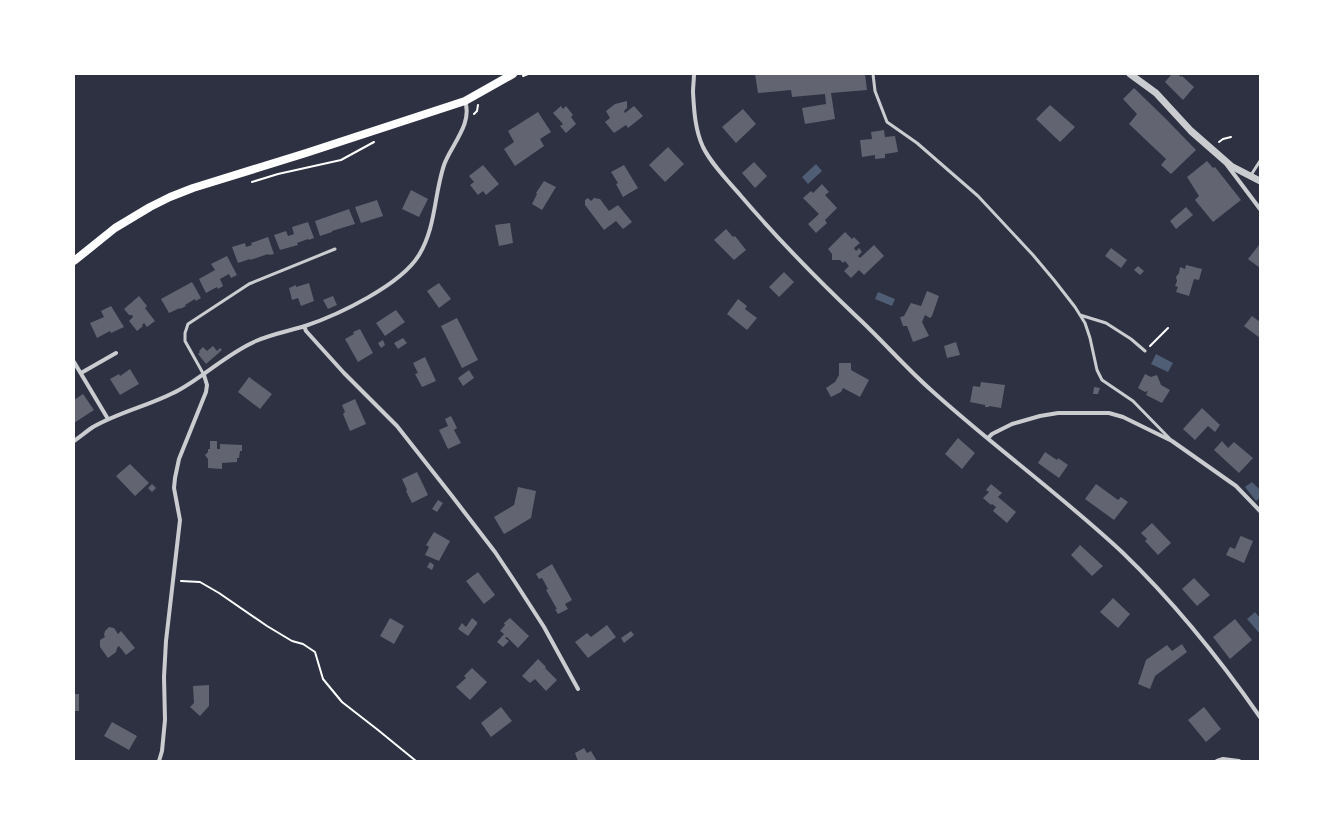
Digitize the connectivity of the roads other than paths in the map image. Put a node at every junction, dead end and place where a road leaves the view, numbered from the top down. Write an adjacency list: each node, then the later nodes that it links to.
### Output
1 (694, 74): 21 (street)
2 (872, 74): 13 (lane)
3 (1130, 74): 6 (street)
4 (517, 76): 5 (main road)
5 (465, 101): 12 (main road); 14 (street)
6 (1222, 159): 8 (street); 10 (street)
7 (1260, 161): 8 (lane)
8 (1250, 176): 9 (street)
9 (1260, 181)
10 (1260, 209)
11 (335, 249): 19 (lane)
12 (74, 260)
13 (1080, 315): 15 (lane); 23 (lane)
14 (304, 326): 19 (street); 25 (street)
15 (1145, 351)
16 (116, 353): 18 (street)
17 (74, 362): 18 (street)
18 (81, 373): 20 (street)
19 (204, 375): 20 (street); 27 (street)
20 (108, 419): 22 (street)
21 (988, 438): 23 (street); 26 (street)
22 (74, 441)
23 (1172, 441): 24 (street)
24 (1260, 511)
25 (578, 690)
26 (1260, 717)
27 (159, 761)
28 (1216, 761): 29 (street)
29 (1239, 761)

